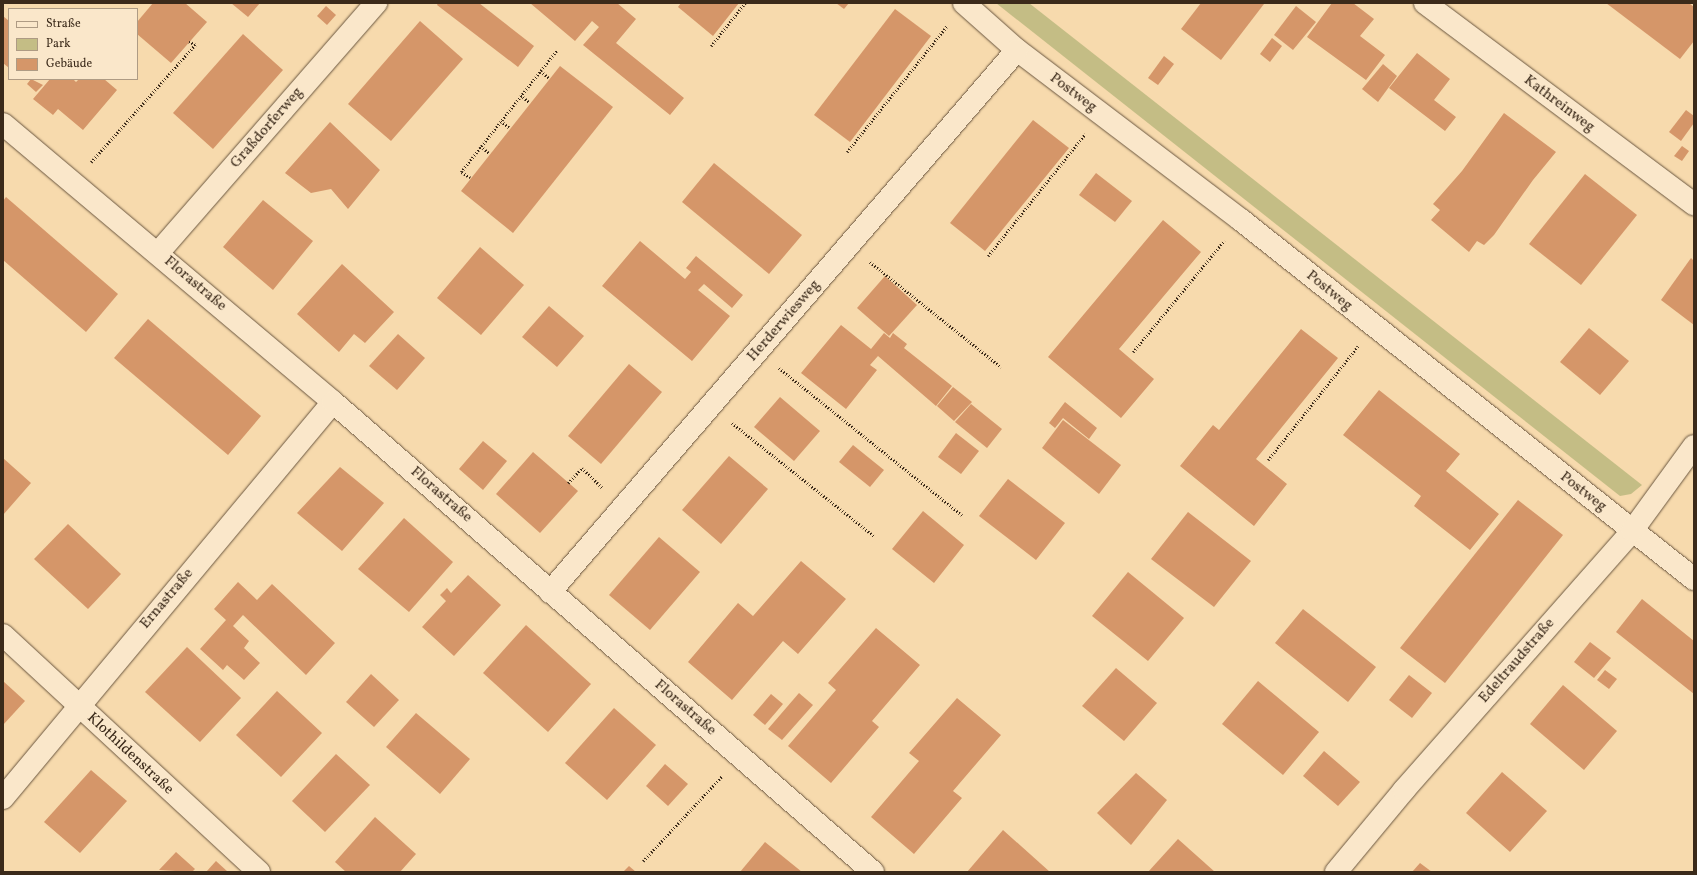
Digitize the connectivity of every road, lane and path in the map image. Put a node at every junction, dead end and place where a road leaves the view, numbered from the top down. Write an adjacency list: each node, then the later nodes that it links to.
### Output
1 (376, 3): 25 (street, Graßdorferweg)
2 (745, 3): 6 (path)
3 (964, 3): 8 (street, Postweg); 18 (path)
4 (1425, 3): 22 (street, Kathreinweg)
5 (189, 42): 21 (path)
6 (711, 46)
7 (558, 50): 9 (path)
8 (1017, 50): 13 (street, Postweg); 24 (street, Herderwiesweg)
9 (541, 71): 10 (path); 11 (path)
10 (550, 79)
11 (521, 96): 12 (path); 14 (path)
12 (530, 103)
13 (1101, 114): 23 (street, Postweg); 26 (path)
14 (501, 121): 16 (path); 17 (path)
15 (3, 124): 21 (street, Florastraße)
16 (510, 128)
17 (481, 146): 19 (path); 20 (path)
18 (847, 152)
19 (490, 154)
20 (470, 178)
21 (72, 184): 25 (street, Florastraße)
22 (1694, 204)
23 (1241, 220): 27 (street, Postweg); 29 (path)
24 (849, 246): 28 (street, Herderwiesweg); 30 (path)
25 (158, 253): 31 (street, Florastraße)
26 (988, 256)
27 (1374, 326): 34 (path); 38 (street, Postweg)
28 (759, 351): 32 (street, Herderwiesweg); 37 (path)
29 (1133, 352)
30 (1002, 367)
31 (333, 402): 41 (street, Florastraße); 43 (street, Ernastraße)
32 (711, 406): 36 (street, Herderwiesweg); 39 (path)
33 (1694, 446): 38 (street, Edeltraudstraße)
34 (1268, 460)
35 (568, 483): 36 (path)
36 (624, 509): 41 (street, Herderwiesweg)
37 (962, 515)
38 (1632, 531): 40 (street, Postweg); 49 (street, Edeltraudstraße)
39 (874, 536)
40 (1694, 580)
41 (550, 592): 48 (street, Florastraße)
42 (3, 635): 43 (street, Klothildenstraße)
43 (78, 706): 45 (street, Ernastraße); 47 (street, Klothildenstraße)
44 (726, 771): 46 (path)
45 (3, 798)
46 (643, 861)
47 (259, 872)
48 (873, 872)
49 (1336, 872)

